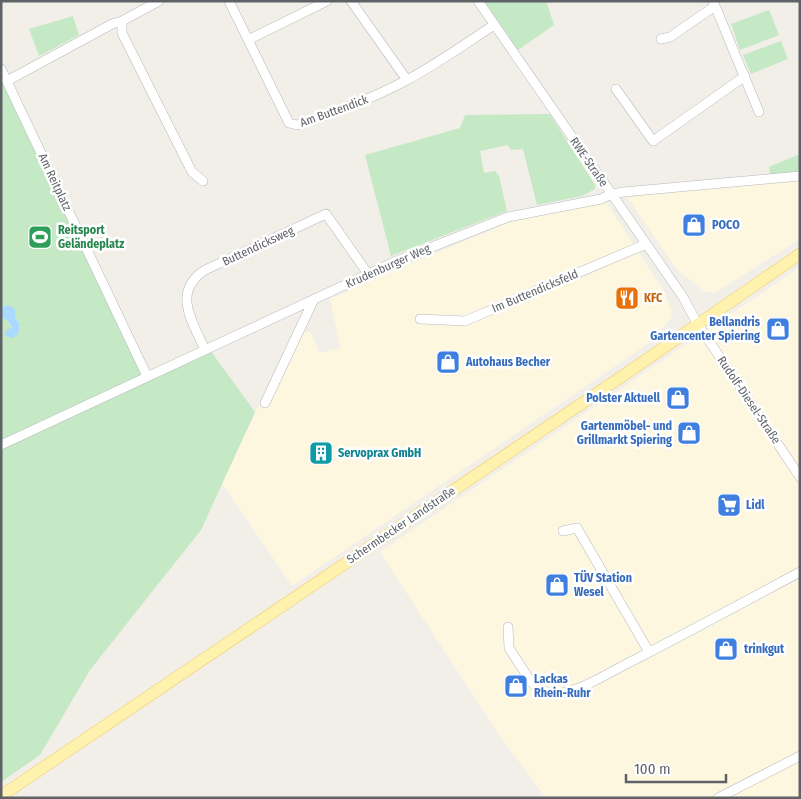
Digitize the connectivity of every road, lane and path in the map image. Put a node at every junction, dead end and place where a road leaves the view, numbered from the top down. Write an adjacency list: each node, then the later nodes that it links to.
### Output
1 (159, 1): 7 (street)
2 (229, 1): 10 (street, Am Buttendick)
3 (326, 1): 10 (street)
4 (351, 1): 13 (street)
5 (478, 1): 8 (street, RWE-Straße)
6 (714, 4): 9 (street); 12 (street)
7 (122, 21): 14 (street); 18 (street)
8 (494, 25): 13 (street, Am Buttendick); 19 (street, RWE-Straße)
9 (661, 39)
10 (248, 40): 13 (street, Am Buttendick)
11 (1, 69): 14 (street, Am Reitplatz)
12 (744, 76): 15 (street); 16 (street)
13 (407, 80)
14 (7, 81): 27 (street, Am Reitplatz)
15 (616, 89)
16 (759, 112)
17 (800, 176): 19 (street, Krudenburger Weg)
18 (203, 181)
19 (611, 194): 20 (street, RWE-Straße); 22 (street, Krudenburger Weg)
20 (646, 244): 24 (street, Im Buttendicksfeld); 25 (street, RWE-Straße)
21 (800, 254): 25 (main road, Schermbecker Landstraße)
22 (368, 274): 23 (street, Krudenburger Weg); 26 (street, Buttendicksweg)
23 (314, 299): 26 (street, Krudenburger Weg); 28 (street)
24 (420, 319)
25 (697, 323): 30 (street, Rudolf-Diesel-Straße); 36 (main road, Schermbecker Landstraße)
26 (205, 350): 27 (street, Krudenburger Weg)
27 (147, 376): 29 (street, Krudenburger Weg)
28 (265, 403)
29 (1, 445)
30 (800, 477)
31 (563, 531): 34 (street)
32 (800, 572): 34 (street)
33 (508, 627): 34 (street)
34 (649, 652)
35 (800, 756): 37 (street)
36 (1, 796)
37 (718, 798)

